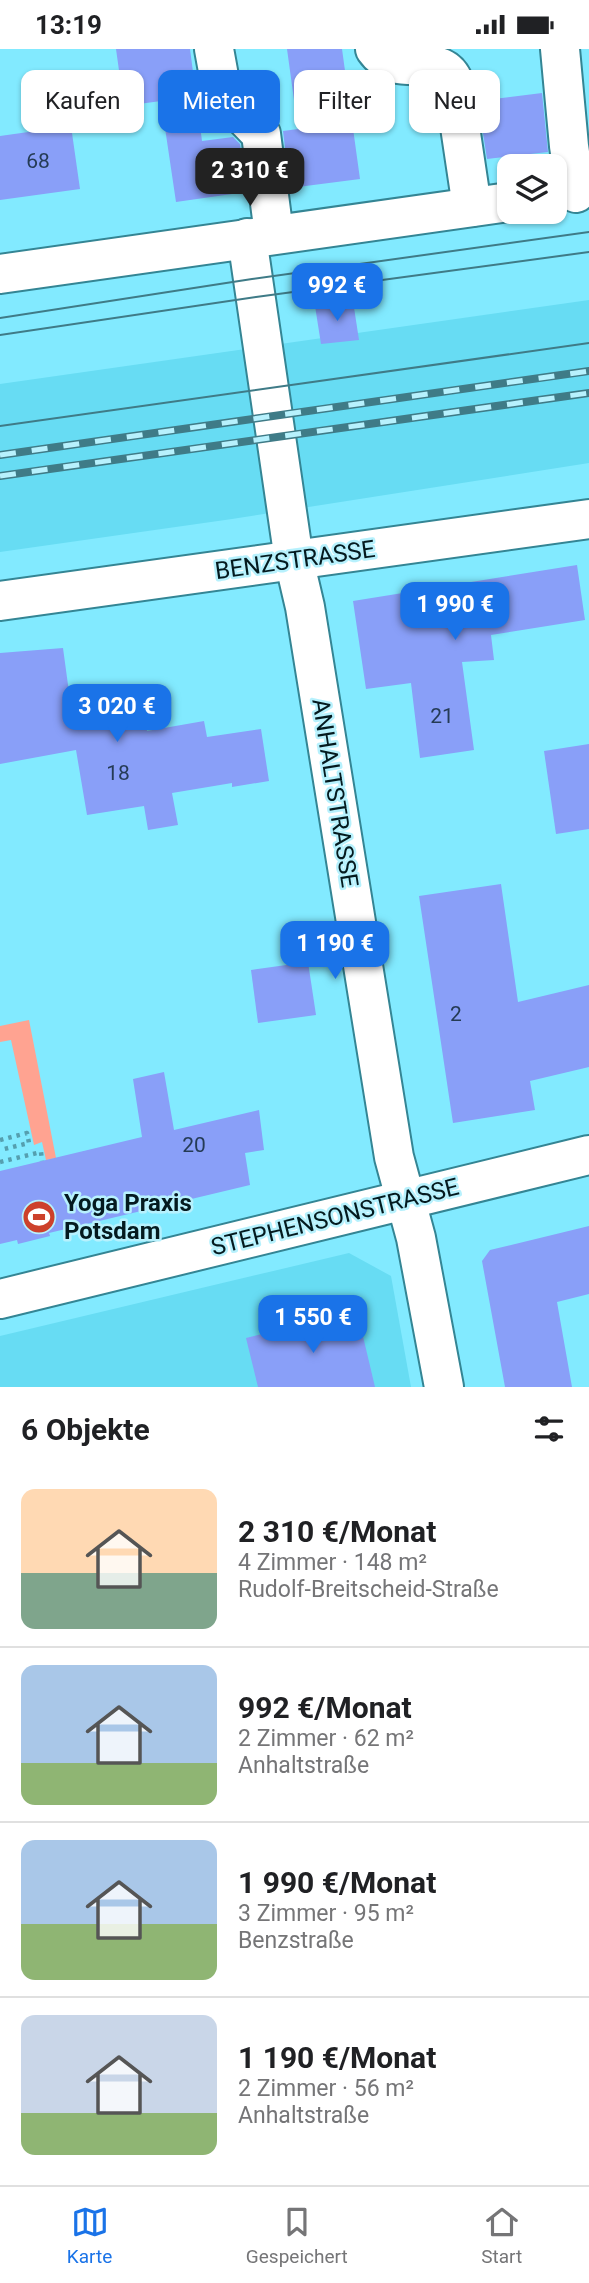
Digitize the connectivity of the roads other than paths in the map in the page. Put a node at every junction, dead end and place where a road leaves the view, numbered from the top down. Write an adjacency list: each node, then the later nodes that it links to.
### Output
1 (214, 49): 7 (street, ANHALTSTRASSE)
2 (375, 49): 6 (street)
3 (560, 49): 4 (street)
4 (573, 194)
5 (497, 204): 6 (street)
6 (472, 207): 7 (street)
7 (261, 236): 8 (street); 10 (street, ANHALTSTRASSE)
8 (0, 274)
9 (589, 519): 10 (street, BENZSTRASSE)
10 (294, 560): 11 (street, BENZSTRASSE); 13 (street, ANHALTSTRASSE)
11 (0, 601)
12 (589, 1155): 13 (street, STEPHENSONSTRASSE)
13 (406, 1199): 14 (street, STEPHENSONSTRASSE); 15 (street, ANHALTSTRASSE)
14 (0, 1299)
15 (444, 1387)

